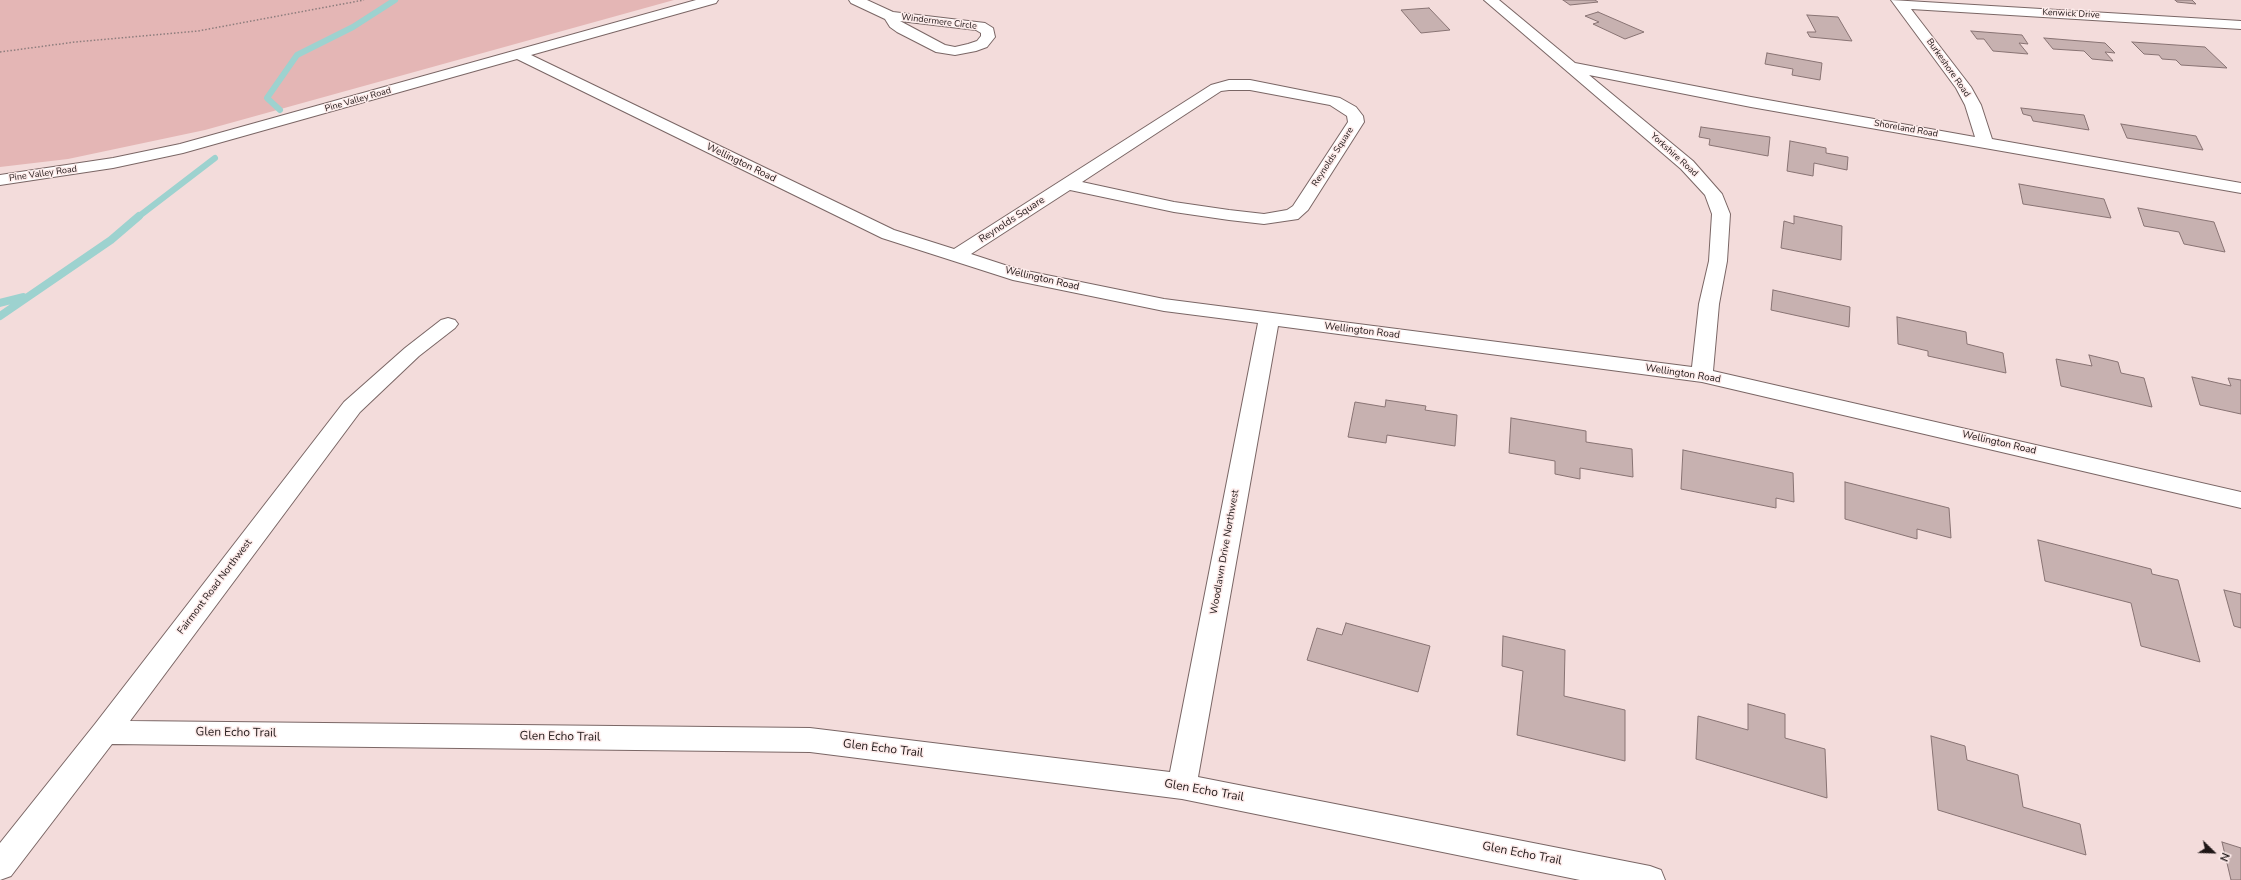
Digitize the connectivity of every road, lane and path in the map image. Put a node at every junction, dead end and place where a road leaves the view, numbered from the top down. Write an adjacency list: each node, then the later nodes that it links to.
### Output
1 (364, 0): 8 (path)
2 (712, 0): 9 (street, Pine Valley Road)
3 (856, 0): 6 (street, Windermere Circle)
4 (1491, 0): 10 (street, Yorkshire Road)
5 (1900, 2): 7 (street, Kenwick Drive); 11 (street, Burkeshore Road)
6 (890, 16): 6 (street, Windermere Circle)
7 (2241, 25)
8 (0, 52)
9 (518, 54): 12 (street, Pine Valley Road); 15 (street, Wellington Road)
10 (1571, 67): 11 (street, Shoreland Road); 18 (street, Yorkshire Road)
11 (1984, 142): 14 (street, Shoreland Road)
12 (0, 180)
13 (1067, 184): 13 (street, Reynolds Square); 15 (street, Reynolds Square)
14 (2241, 188)
15 (956, 256): 16 (street, Wellington Road)
16 (1269, 319): 18 (street, Wellington Road); 21 (street, Woodlawn Drive Northwest)
17 (448, 324): 20 (street, Fairmont Road Northwest)
18 (1702, 375): 19 (street, Wellington Road)
19 (2241, 500)
20 (105, 732): 21 (street, Glen Echo Trail); 22 (street, Fairmont Road Northwest)
21 (1182, 786): 23 (street, Glen Echo Trail)
22 (0, 866)
23 (1650, 880)

